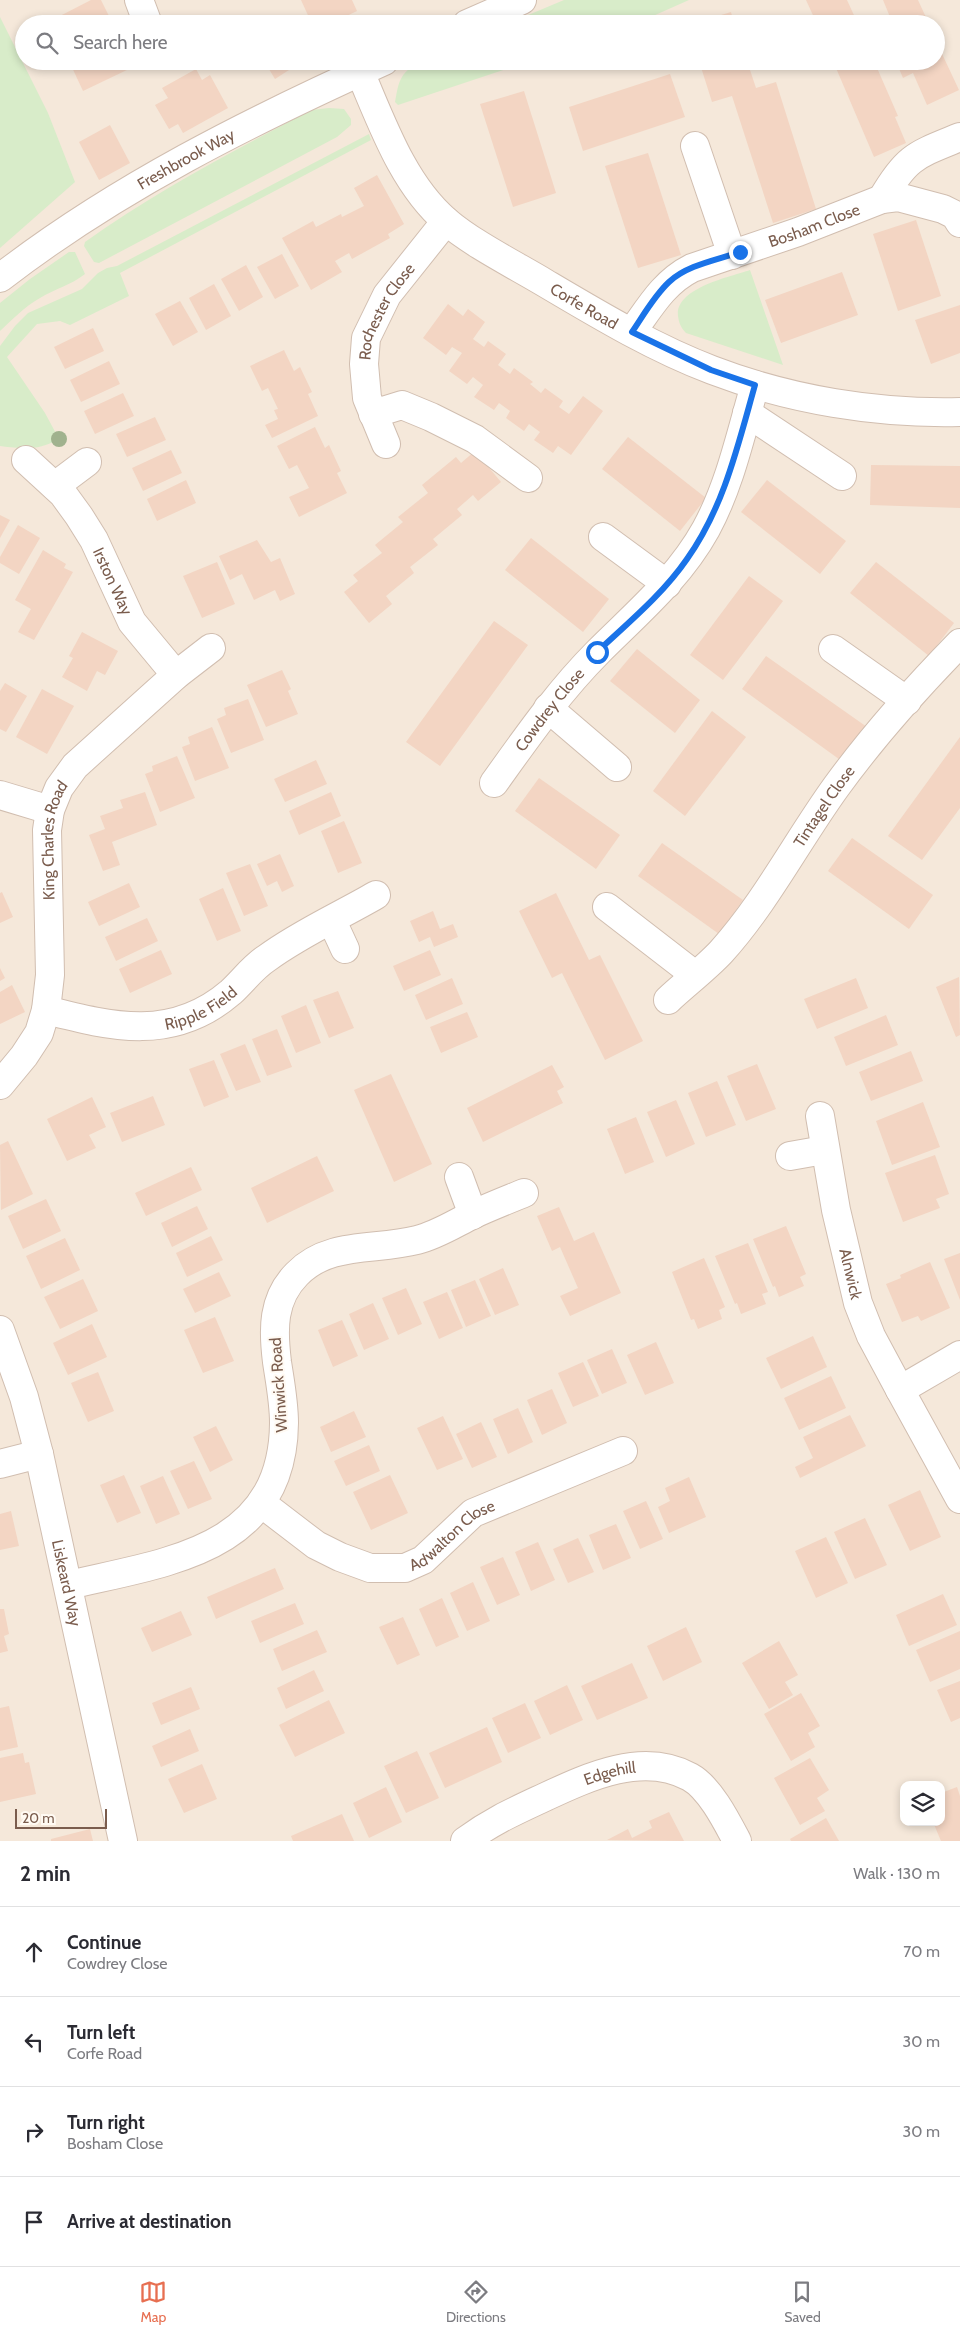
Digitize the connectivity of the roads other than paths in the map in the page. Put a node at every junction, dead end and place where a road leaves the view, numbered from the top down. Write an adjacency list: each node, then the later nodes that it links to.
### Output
1 (139, 0): 3 (street)
2 (522, 0): 4 (street)
3 (145, 15)
4 (488, 15)
5 (364, 70): 13 (street, Freshbrook Way)
6 (373, 70): 10 (street, Corfe Road)
7 (960, 137): 9 (street)
8 (695, 146): 12 (street)
9 (882, 199): 11 (street, Bosham Close); 12 (street, Bosham Close)
10 (446, 221): 14 (street, Corfe Road); 18 (street, Rochester Close)
11 (960, 223)
12 (732, 254): 14 (street, Bosham Close)
13 (0, 278)
14 (632, 332): 15 (street, Corfe Road)
15 (755, 385): 16 (street, Corfe Road); 17 (street, Cowdrey Close)
16 (960, 412)
17 (747, 413): 22 (street); 26 (street, Cowdrey Close)
18 (373, 414): 19 (street, Rochester Close); 23 (street)
19 (386, 444)
20 (26, 460): 24 (street, Irston Way)
21 (87, 462): 24 (street)
22 (842, 476)
23 (528, 478)
24 (55, 486): 30 (street, Irston Way)
25 (604, 537): 26 (street)
26 (667, 584): 32 (street, Cowdrey Close)
27 (960, 643): 31 (street, Tintagel Close)
28 (211, 648): 30 (street, King Charles Road)
29 (833, 649): 31 (street)
30 (176, 675): 36 (street, King Charles Road)
31 (906, 701): 41 (street, Tintagel Close)
32 (548, 708): 33 (street); 34 (street, Cowdrey Close)
33 (618, 767)
34 (494, 782)
35 (0, 795): 36 (street)
36 (50, 810): 43 (street, King Charles Road)
37 (376, 895): 39 (street, Ripple Field)
38 (607, 907): 41 (street)
39 (332, 920): 40 (street); 43 (street, Ripple Field)
40 (345, 949)
41 (695, 975): 42 (street, Tintagel Close)
42 (668, 1000)
43 (46, 1010): 44 (street, King Charles Road)
44 (0, 1085)
45 (820, 1116): 46 (street, Alnwick)
46 (824, 1150): 47 (street); 53 (street, Alnwick)
47 (790, 1156)
48 (459, 1177): 50 (street)
49 (524, 1193): 50 (street, Winwick Road)
50 (473, 1215): 58 (street, Winwick Road)
51 (0, 1330): 55 (street, Liskeard Way)
52 (960, 1355): 53 (street)
53 (900, 1390): 57 (street, Alnwick)
54 (623, 1451): 58 (street, Adwalton Close)
55 (39, 1454): 56 (street); 59 (street, Liskeard Way)
56 (0, 1464)
57 (960, 1499)
58 (261, 1503): 59 (street, Winwick Road)
59 (69, 1585): 60 (street, Liskeard Way)
60 (124, 1841)
61 (465, 1841): 62 (street, Edgehill)
62 (738, 1841)

